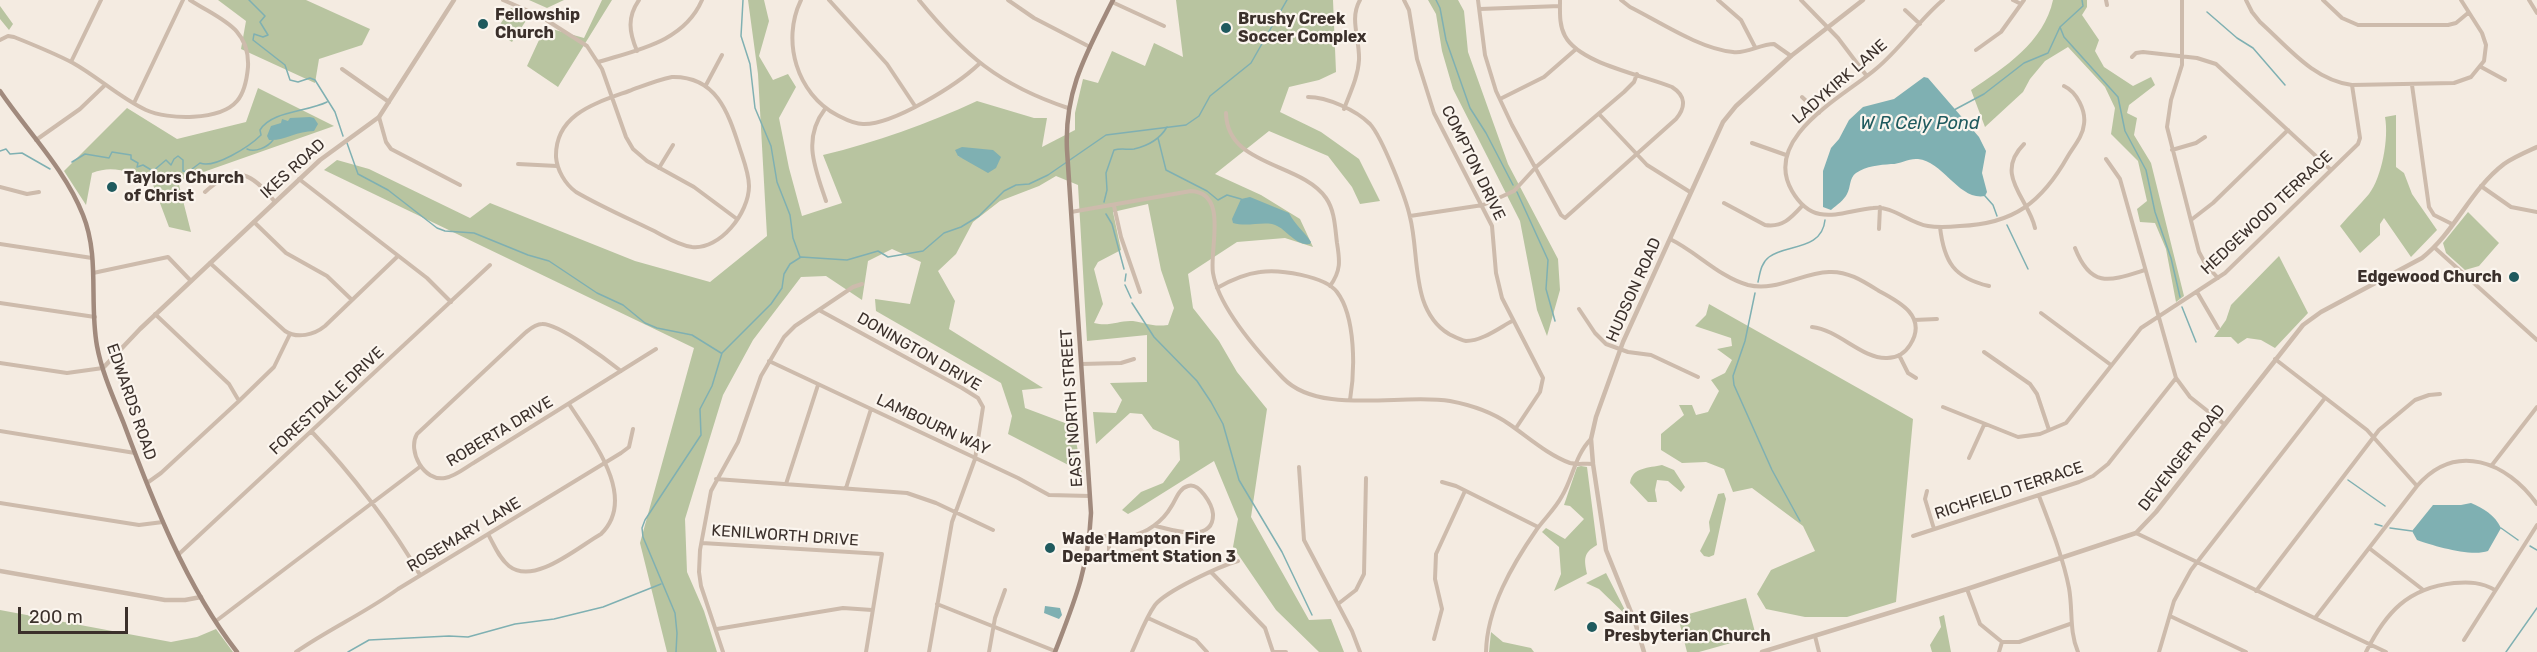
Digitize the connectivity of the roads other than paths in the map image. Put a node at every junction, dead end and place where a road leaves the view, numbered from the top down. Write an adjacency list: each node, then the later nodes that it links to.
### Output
1 (100, 0): 46 (street)
2 (183, 0): 65 (street)
3 (190, 0): 65 (street)
4 (454, 0): 64 (street, IKES ROAD)
5 (503, 0): 47 (street)
6 (639, 0): 41 (street)
7 (702, 0): 41 (street)
8 (801, 0): 68 (street)
9 (830, 0): 66 (street)
10 (919, 0): 48 (street)
11 (1008, 0): 37 (street)
12 (1360, 0): 69 (street)
13 (1404, 0): 100 (street, COMPTON DRIVE)
14 (1478, 0): 29 (street)
15 (1622, 0): 38 (street)
16 (1718, 0): 38 (street)
17 (1801, 0): 35 (street)
18 (1863, 0): 35 (street, HUDSON ROAD)
19 (1943, 0): 33 (street, LADYKIRK LANE)
20 (2013, 0): 27 (street)
21 (2182, 0): 44 (street)
22 (2246, 0): 56 (street)
23 (2323, 0): 31 (street)
24 (2461, 0): 31 (street)
25 (2529, 0): 32 (street)
26 (1113, 1): 34 (street); 37 (main road, EAST NORTH STREET)
27 (2022, 2): 40 (street)
28 (1560, 3): 29 (street); 39 (street)
29 (1480, 9): 63 (street)
30 (1905, 10): 33 (street)
31 (2468, 13): 49 (street)
32 (2537, 13)
33 (1920, 24): 52 (street, LADYKIRK LANE)
34 (1164, 26)
35 (1828, 27): 43 (street, HUDSON ROAD); 52 (street)
36 (0, 40): 46 (street)
37 (1090, 47): 67 (main road, EAST NORTH STREET)
38 (1755, 47): 43 (street)
39 (1575, 50): 51 (street); 63 (street)
40 (1976, 50)
41 (637, 51): 47 (street)
42 (722, 55): 55 (street)
43 (1791, 56): 96 (street, HUDSON ROAD)
44 (2182, 56): 45 (street); 74 (street); 81 (street)
45 (2132, 57)
46 (71, 62): 54 (street)
47 (598, 62): 60 (street)
48 (979, 64): 66 (street); 67 (street)
49 (2481, 67): 53 (street); 57 (street)
50 (342, 69): 64 (street)
51 (1637, 74): 72 (street); 82 (street)
52 (1866, 75): 71 (street, LADYKIRK LANE)
53 (2505, 80)
54 (105, 85): 65 (street); 76 (street)
55 (706, 85): 60 (street); 108 (street)
56 (2352, 85): 57 (street); 89 (street, HEDGEWOOD TERRACE)
57 (2412, 85): 111 (street)
58 (2064, 86): 104 (street)
59 (0, 91): 76 (main road, EDWARDS ROAD)
60 (611, 97): 86 (street); 88 (street)
61 (1308, 97): 69 (street)
62 (1802, 97): 71 (street)
63 (1500, 99): 87 (street)
64 (390, 102): 73 (street, IKES ROAD)
65 (134, 103)
66 (915, 106): 68 (street)
67 (1068, 108): 105 (main road, EAST NORTH STREET)
68 (825, 109): 97 (street)
69 (1344, 109): 107 (street)
70 (1226, 113): 128 (street)
71 (1819, 113): 83 (street, LADYKIRK LANE)
72 (1599, 114): 82 (street); 87 (street)
73 (379, 117): 90 (street, IKES ROAD); 91 (street)
74 (2288, 130): 89 (street); 109 (street)
75 (2205, 137): 81 (street)
76 (35, 140): 120 (main road, EDWARDS ROAD)
77 (1752, 143): 83 (street)
78 (2024, 144): 104 (street)
79 (673, 145): 88 (street)
80 (2537, 147): 92 (street, DEVENGER ROAD)
81 (2172, 150): 109 (street)
82 (1636, 155): 87 (street); 96 (street)
83 (1786, 155): 101 (street)
84 (2106, 159): 123 (street)
85 (518, 164): 86 (street)
86 (557, 166): 108 (street)
87 (1536, 167): 100 (street)
88 (659, 168): 108 (street)
89 (2331, 170): 125 (street, HEDGEWOOD TERRACE)
90 (299, 179): 98 (street, IKES ROAD); 119 (street)
91 (460, 185)
92 (2481, 186): 106 (street); 111 (street, DEVENGER ROAD)
93 (0, 187): 94 (street)
94 (39, 192)
95 (205, 192): 98 (street)
96 (1690, 192): 115 (street, HUDSON ROAD)
97 (826, 201)
98 (275, 202): 110 (street, IKES ROAD)
99 (1724, 203): 101 (street)
100 (1483, 205): 107 (street); 144 (street, COMPTON DRIVE)
101 (1803, 205): 103 (street)
102 (1114, 206): 105 (street); 130 (street); 131 (street)
103 (1880, 207): 112 (street); 114 (street)
104 (2026, 207): 112 (street); 113 (street)
105 (1071, 212): 157 (main road, EAST NORTH STREET)
106 (2537, 212)
107 (1410, 216): 144 (street)
108 (737, 219)
109 (2191, 220): 125 (street)
110 (254, 222): 121 (street, IKES ROAD); 133 (street)
111 (2452, 224): 118 (street, DEVENGER ROAD)
112 (1940, 227): 129 (street)
113 (2035, 228)
114 (1879, 229)
115 (1670, 239): 143 (street); 150 (street, HUDSON ROAD)
116 (0, 244): 120 (street)
117 (2075, 248): 123 (street)
118 (2435, 248): 148 (street); 154 (street, DEVENGER ROAD)
119 (398, 256): 133 (street); 134 (street)
120 (92, 258): 124 (main road, EDWARDS ROAD)
121 (210, 263): 126 (street, IKES ROAD); 147 (street)
122 (490, 265): 134 (street, FORESTDALE DRIVE)
123 (2145, 270): 141 (street)
124 (93, 273): 126 (street); 140 (main road, EDWARDS ROAD)
125 (2218, 278): 132 (street, HEDGEWOOD TERRACE)
126 (191, 280): 139 (street, IKES ROAD)
127 (862, 285): 137 (street)
128 (1330, 286): 130 (street); 167 (street)
129 (1989, 286)
130 (1217, 288): 167 (street)
131 (1140, 292)
132 (2197, 292): 141 (street, HEDGEWOOD TERRACE); 146 (street)
133 (352, 300): 147 (street)
134 (451, 302): 179 (street, FORESTDALE DRIVE)
135 (0, 303): 140 (street)
136 (1579, 309): 150 (street)
137 (819, 310): 155 (street); 184 (street, DONINGTON DRIVE)
138 (2041, 313): 158 (street)
139 (155, 314): 159 (street, IKES ROAD); 168 (street)
140 (95, 317): 159 (main road, EDWARDS ROAD)
141 (2158, 317): 158 (street, HEDGEWOOD TERRACE); 163 (street)
142 (1937, 319): 143 (street)
143 (1914, 320): 152 (street)
144 (1512, 321): 175 (street, COMPTON DRIVE)
145 (1812, 327): 152 (street)
146 (2218, 328)
147 (290, 334): 168 (street)
148 (2537, 340)
149 (656, 349): 160 (street, ROBERTA DRIVE)
150 (1620, 350): 161 (street); 181 (street, HUDSON ROAD)
151 (1984, 352): 177 (street)
152 (1899, 355): 162 (street)
153 (1134, 359): 157 (street)
154 (2274, 359): 166 (street); 173 (street, DEVENGER ROAD)
155 (769, 361): 164 (street, LAMBOURN WAY); 192 (street)
156 (0, 363): 159 (street)
157 (1081, 364): 200 (main road, EAST NORTH STREET)
158 (2111, 365): 177 (street, HEDGEWOOD TERRACE)
159 (103, 368): 182 (main road, EDWARDS ROAD)
160 (621, 371): 169 (street, ROBERTA DRIVE); 189 (street)
161 (1698, 377)
162 (1916, 378)
163 (2176, 378): 173 (street); 201 (street, RICHFIELD TERRACE)
164 (818, 385): 172 (street, LAMBOURN WAY); 195 (street)
165 (2440, 394): 180 (street)
166 (2325, 398): 180 (street); 223 (street)
167 (1350, 400): 175 (street)
168 (239, 401): 193 (street)
169 (569, 404): 185 (street); 189 (street, ROBERTA DRIVE)
170 (1943, 407): 174 (street, HEDGEWOOD TERRACE)
171 (2537, 407): 188 (street)
172 (871, 410): 184 (street, LAMBOURN WAY); 197 (street)
173 (2224, 424): 212 (street, DEVENGER ROAD)
174 (1984, 425): 177 (street, HEDGEWOOD TERRACE); 183 (street)
175 (1516, 428): 186 (street)
176 (633, 429): 185 (street, ROSEMARY LANE)
177 (2049, 430)
178 (0, 431): 182 (street)
179 (312, 432): 204 (street); 219 (street, FORESTDALE DRIVE)
180 (2374, 438): 196 (street); 231 (street)
181 (1591, 439): 186 (street); 187 (street, HUDSON ROAD)
182 (135, 453): 193 (main road, EDWARDS ROAD)
183 (1969, 458)
184 (975, 459): 200 (street, LAMBOURN WAY); 205 (street, DONINGTON DRIVE)
185 (605, 463): 213 (street, ROSEMARY LANE); 213 (street)
186 (1575, 464): 187 (street); 209 (street)
187 (1593, 464): 261 (street, HUDSON ROAD)
188 (2492, 465): 196 (street); 203 (street)
189 (421, 466): 204 (street)
190 (1299, 467): 234 (street)
191 (1366, 478): 234 (street)
192 (716, 479): 195 (street); 217 (street)
193 (147, 483): 206 (main road, EDWARDS ROAD)
194 (1442, 483): 198 (street)
195 (786, 484): 197 (street)
196 (2417, 486): 218 (street)
197 (846, 488): 205 (street)
198 (1466, 491): 209 (street); 244 (street)
199 (1927, 491): 210 (street)
200 (1090, 496): 216 (main road, EAST NORTH STREET)
201 (2039, 496): 210 (street, RICHFIELD TERRACE); 221 (street)
202 (0, 503): 206 (street)
203 (2537, 504)
204 (370, 505): 226 (street); 239 (street)
205 (954, 512): 211 (street); 233 (street, DONINGTON DRIVE)
206 (164, 521): 219 (main road, EDWARDS ROAD)
207 (2537, 525): 230 (street)
208 (1156, 526): 208 (street); 214 (street)
209 (1538, 527): 260 (street)
210 (1934, 529): 215 (street, RICHFIELD TERRACE)
211 (993, 530)
212 (2136, 533): 221 (street, DEVENGER ROAD); 223 (street)
213 (488, 534): 226 (street, ROSEMARY LANE)
214 (1108, 536): 216 (street); 220 (street)
215 (1912, 536)
216 (1090, 538): 254 (main road, EAST NORTH STREET)
217 (702, 543): 235 (street, KENILWORTH DRIVE); 242 (street, KENILWORTH DRIVE)
218 (2369, 548): 228 (street); 238 (street)
219 (179, 554): 232 (main road, EDWARDS ROAD)
220 (1148, 559)
221 (2060, 559): 227 (street, DEVENGER ROAD); 240 (street)
222 (1238, 561): 225 (street)
223 (2197, 563): 231 (street); 236 (street)
224 (0, 572): 232 (street)
225 (1212, 573): 237 (street); 257 (street)
226 (420, 575): 249 (street, ROSEMARY LANE)
227 (1967, 589): 243 (street, DEVENGER ROAD); 246 (street)
228 (2423, 589): 230 (street); 247 (street)
229 (1005, 590): 241 (street)
230 (2495, 590): 245 (street)
231 (2256, 591): 238 (street)
232 (201, 597): 239 (main road, EDWARDS ROAD)
233 (937, 604): 241 (street); 252 (street, DONINGTON DRIVE)
234 (1338, 604): 259 (street)
235 (872, 610): 242 (street); 251 (street, KENILWORTH DRIVE)
236 (2170, 616): 266 (street); 267 (street)
237 (1148, 618): 255 (street); 256 (street)
238 (2315, 618): 247 (street)
239 (216, 621): 248 (main road, EDWARDS ROAD)
240 (2070, 624): 246 (street); 265 (street)
241 (993, 626): 253 (street); 254 (street)
242 (717, 629): 250 (street, KENILWORTH DRIVE)
243 (1815, 636): 262 (street, DEVENGER ROAD); 263 (street)
244 (1434, 639)
245 (2464, 640)
246 (2002, 642): 264 (street)
247 (2370, 644): 268 (street); 269 (street)
248 (237, 652)
249 (296, 652)
250 (723, 652)
251 (866, 652)
252 (929, 652)
253 (988, 652)
254 (1056, 652)
255 (1132, 652)
256 (1207, 652)
257 (1273, 652): 258 (street)
258 (1286, 652)
259 (1360, 652)
260 (1486, 652)
261 (1644, 652)
262 (1762, 652)
263 (1819, 652)
264 (1999, 652)
265 (2078, 652)
266 (2159, 652)
267 (2246, 652)
268 (2366, 652)
269 (2386, 652)

